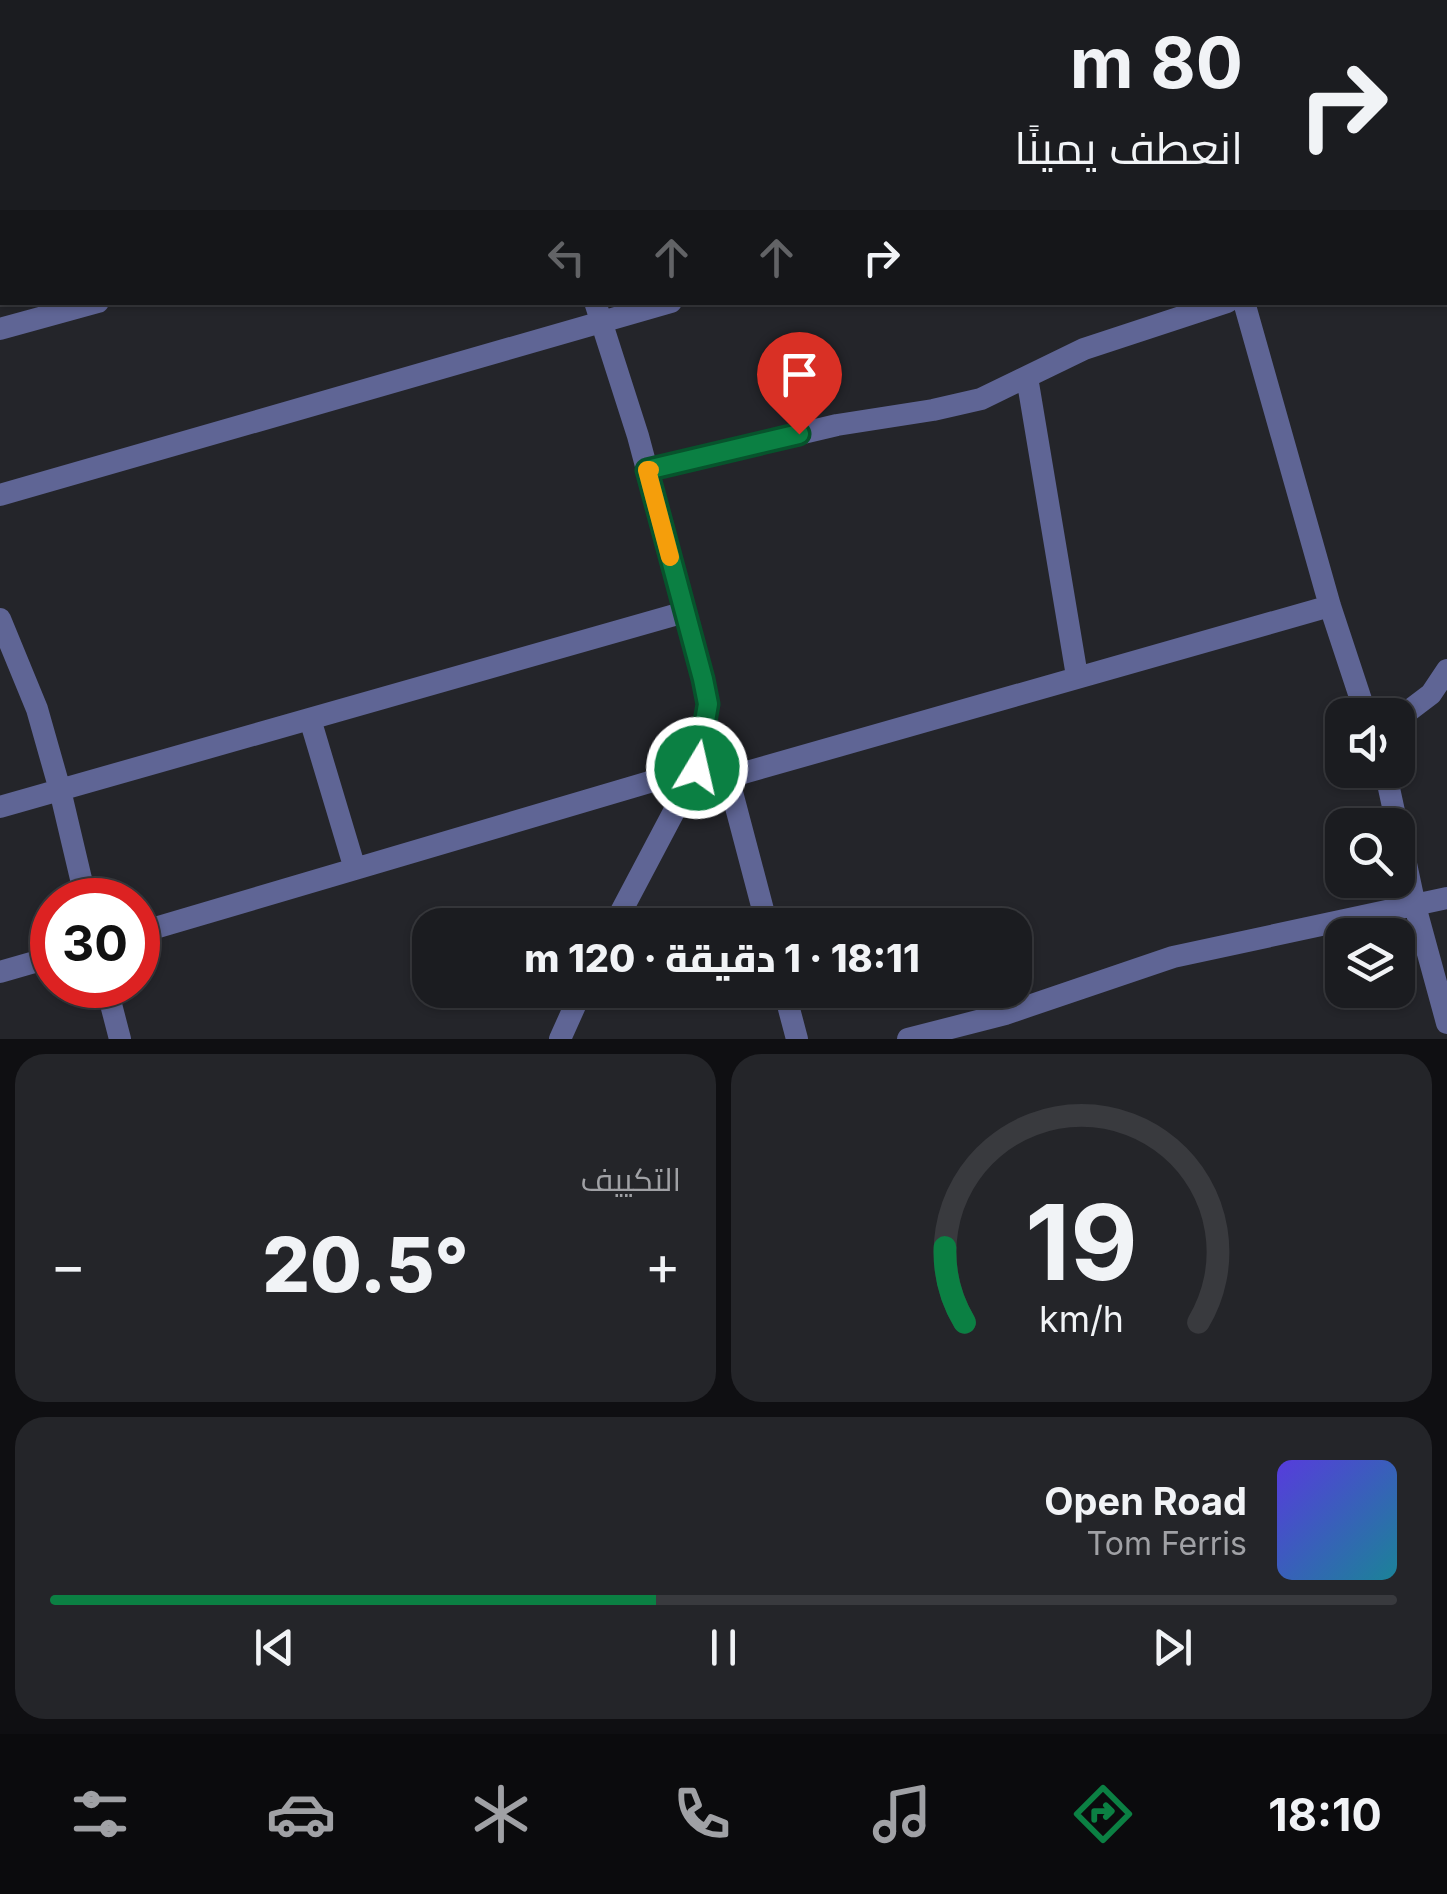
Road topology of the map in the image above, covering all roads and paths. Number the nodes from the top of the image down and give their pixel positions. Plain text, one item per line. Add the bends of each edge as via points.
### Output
1 (87, 305) edge
2 (649, 305) edge
3 (1218, 305) edge
4 (1245, 305) edge
5 (598, 312) edge
6 (0, 329) edge
7 (1027, 376) junction
8 (647, 470) junction
9 (0, 495) edge
10 (1330, 606) junction
11 (685, 612) junction
12 (0, 619) edge
13 (1447, 670) edge
14 (1077, 676) junction
15 (1360, 698) edge
16 (1415, 706) edge
17 (310, 719) junction
18 (728, 777) junction
19 (692, 779) junction
20 (60, 790) junction
21 (0, 807) edge
22 (355, 869) junction
23 (81, 878) edge
24 (1413, 898) edge
25 (1447, 898) edge
26 (1415, 906) junction
27 (623, 908) edge
28 (763, 908) edge
29 (160, 927) edge
30 (30, 964) edge
31 (0, 972) edge
32 (112, 1008) edge
33 (574, 1008) edge
34 (789, 1008) edge
35 (1447, 1023) edge
36 (120, 1039) edge
37 (560, 1039) edge
38 (797, 1039) edge
39 (908, 1039) edge

1 - 6 street
2 - 5 street
3 - 7 street via 1084,349
4 - 10 street
5 - 8 street
5 - 9 street
7 - 8 street via 981,399
7 - 14 street
8 - 11 street
10 - 14 street
10 - 15 street
11 - 17 street
11 - 19 street via 708,704
12 - 20 street via 37,708
13 - 16 street
14 - 18 street
17 - 20 street
17 - 22 street
18 - 19 street
18 - 28 street
19 - 22 street
19 - 27 street
20 - 21 street
20 - 23 street
22 - 29 street
24 - 26 street
25 - 26 street
26 - 35 street
26 - 39 street via 1173,957
30 - 31 street
32 - 36 street
33 - 37 street
34 - 38 street

